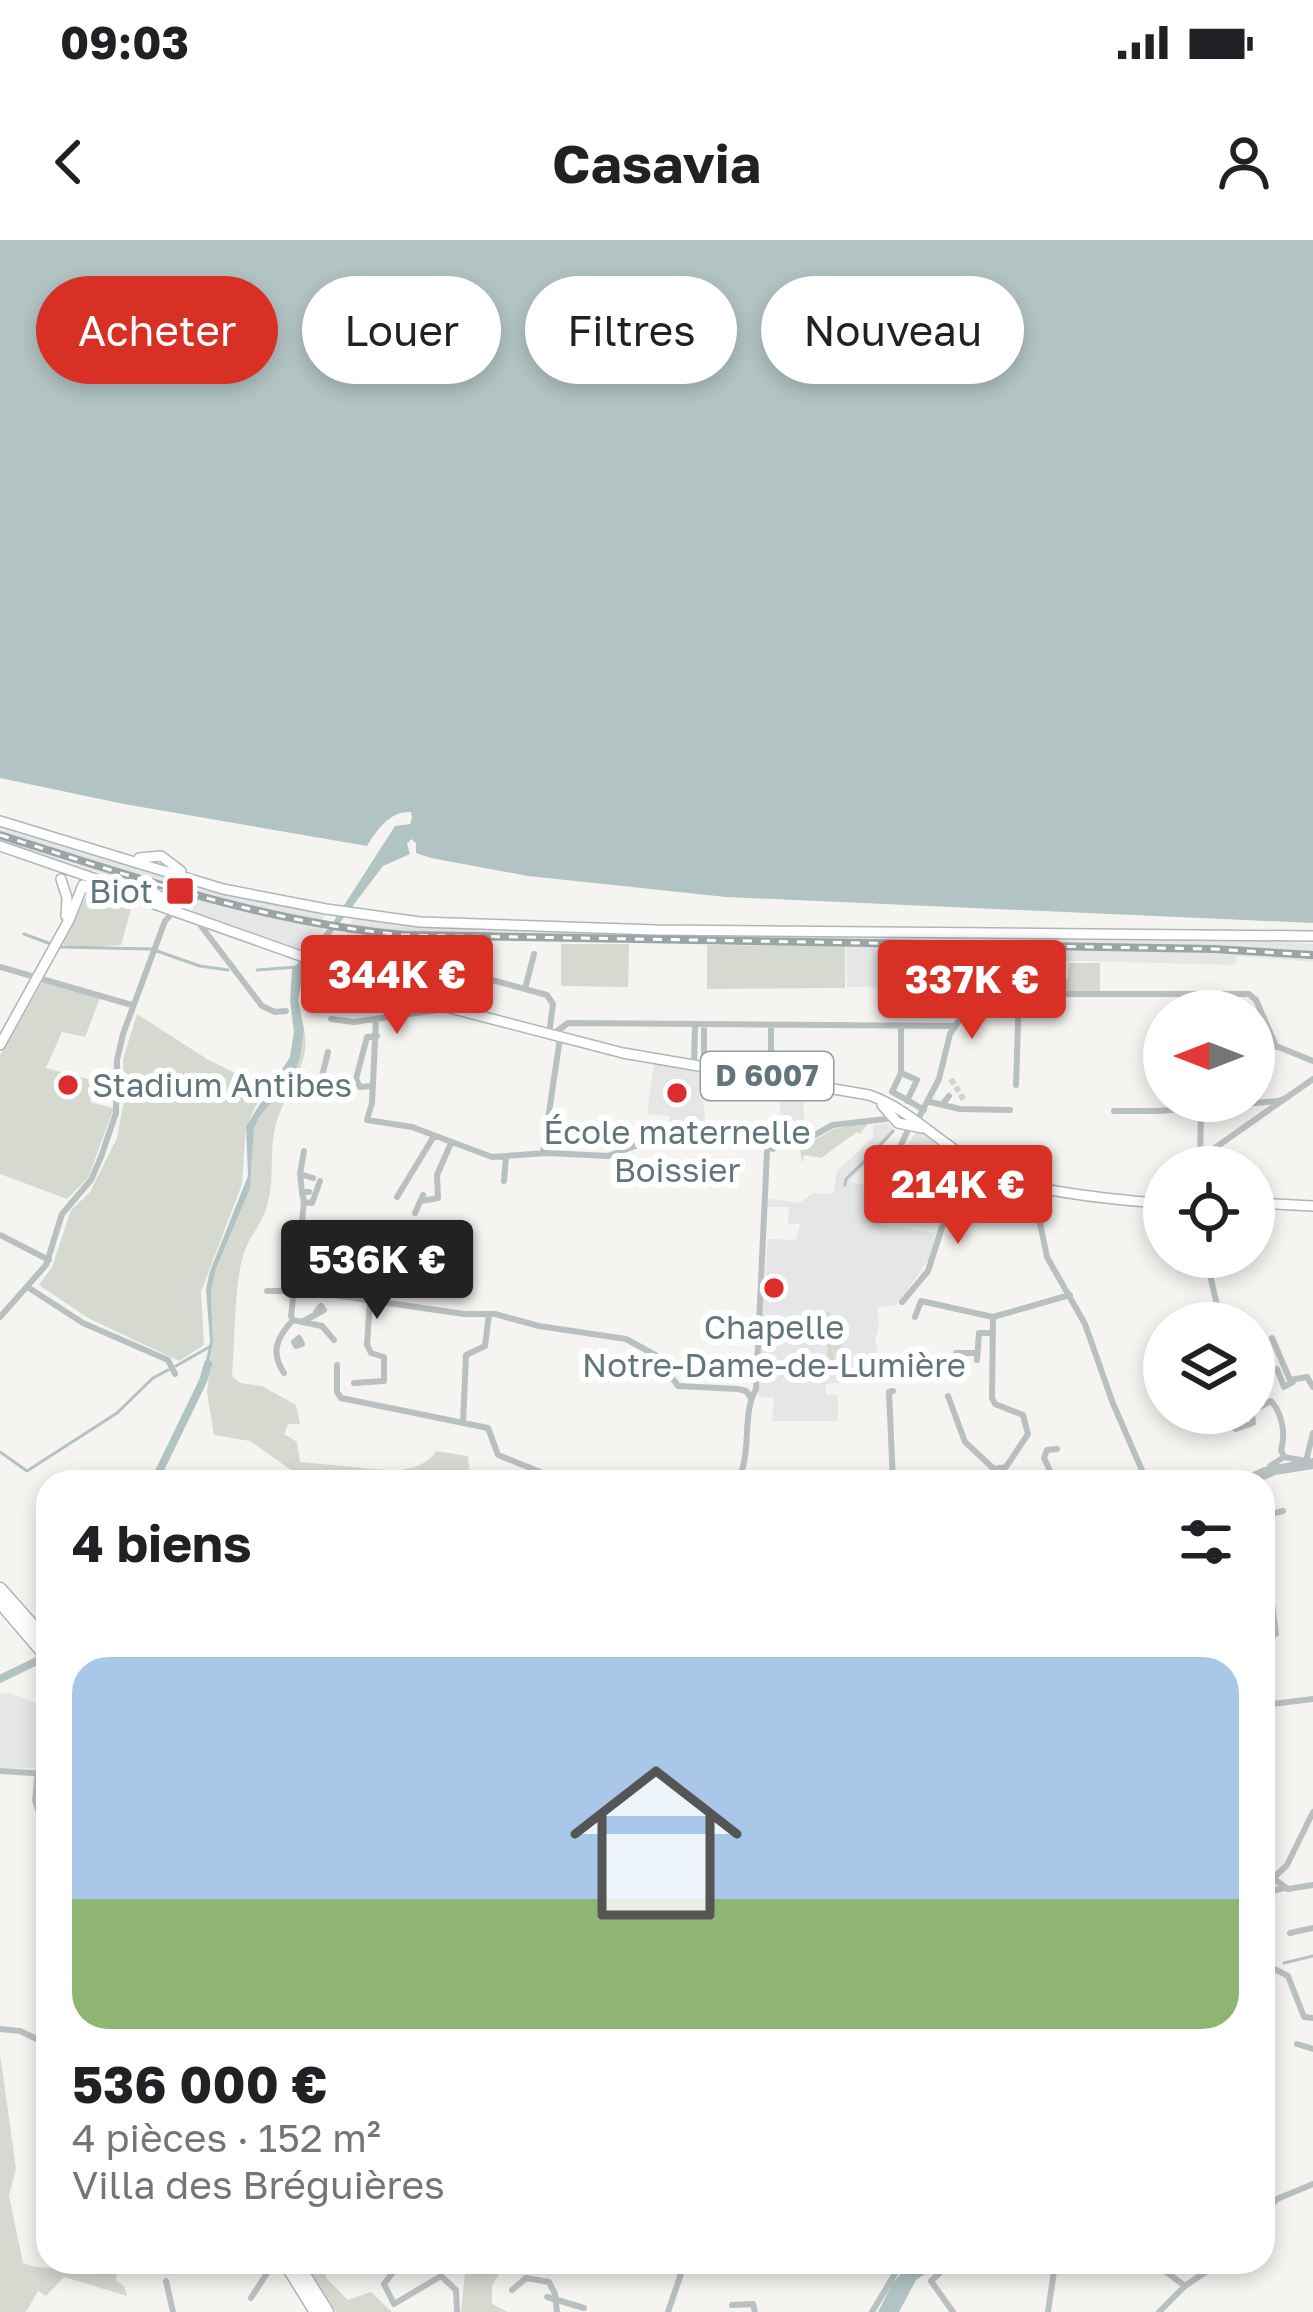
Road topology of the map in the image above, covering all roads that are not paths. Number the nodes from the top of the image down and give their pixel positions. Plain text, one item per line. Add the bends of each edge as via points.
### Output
1 (0, 821) edge
2 (0, 846) edge
3 (26, 856) junction
4 (76, 872) junction
5 (61, 879) junction
6 (81, 890) junction
7 (65, 891) junction
8 (147, 892) junction
9 (170, 911) junction
10 (195, 917) junction
11 (62, 933) junction
12 (1313, 936) edge
13 (369, 946) dead end
14 (962, 947) dead end
15 (533, 954) dead end
16 (419, 964) junction
17 (0, 967) edge
18 (37, 978) junction
19 (525, 988) junction
20 (410, 994) junction
21 (967, 994) junction
22 (1019, 994) junction
23 (132, 1005) junction
24 (439, 1005) junction
25 (286, 1011) dead end
26 (331, 1018) dead end
27 (376, 1019) junction
28 (771, 1024) junction
29 (700, 1026) junction
30 (901, 1026) junction
31 (952, 1028) junction
32 (554, 1035) junction
33 (377, 1036) junction
34 (0, 1045) edge
35 (1276, 1046) joint
36 (328, 1052) dead end
37 (1313, 1061) edge
38 (699, 1065) junction
39 (901, 1073) junction
40 (771, 1077) junction
41 (1313, 1079) edge
42 (1016, 1085) dead end
43 (371, 1086) junction
44 (317, 1096) dead end
45 (950, 1096) dead end
46 (1288, 1097) junction
47 (1275, 1101) edge
48 (930, 1102) junction
49 (942, 1105) junction
50 (924, 1110) junction
51 (1010, 1110) dead end
52 (1114, 1111) dead end
53 (1143, 1112) edge
54 (905, 1121) junction
55 (434, 1136) junction
56 (451, 1142) junction
57 (1218, 1146) edge
58 (771, 1147) junction
59 (899, 1149) dead end
60 (304, 1150) dead end
61 (542, 1153) junction
62 (506, 1156) junction
63 (975, 1163) junction
64 (300, 1174) junction
65 (504, 1181) dead end
66 (1042, 1188) junction
67 (397, 1197) dead end
68 (1143, 1201) edge
69 (304, 1203) junction
70 (1275, 1204) edge
71 (1313, 1206) edge
72 (415, 1214) dead end
73 (0, 1235) edge
74 (304, 1241) junction
75 (313, 1251) junction
76 (292, 1253) dead end
77 (303, 1255) junction
78 (49, 1260) junction
79 (291, 1286) junction
80 (29, 1288) junction
81 (267, 1291) dead end
82 (305, 1291) junction
83 (1070, 1295) junction
84 (370, 1299) junction
85 (902, 1302) dead end
86 (316, 1312) dead end
87 (489, 1314) junction
88 (993, 1316) junction
89 (0, 1317) edge
90 (915, 1318) dead end
91 (298, 1321) junction
92 (285, 1328) junction
93 (967, 1329) dead end
94 (987, 1333) junction
95 (294, 1340) dead end
96 (334, 1340) dead end
97 (1275, 1342) edge
98 (956, 1353) dead end
99 (337, 1365) dead end
100 (1277, 1369) dead end
101 (284, 1373) dead end
102 (175, 1374) dead end
103 (1293, 1382) junction
104 (354, 1383) dead end
105 (1313, 1387) edge
106 (749, 1388) junction
107 (893, 1391) dead end
108 (948, 1396) dead end
109 (1275, 1407) edge
110 (464, 1424) junction
111 (1313, 1433) edge
112 (1057, 1449) dead end
113 (1284, 1456) junction
114 (1311, 1463) edge
115 (534, 1470) edge
116 (742, 1470) edge
117 (892, 1470) edge
118 (1050, 1470) edge
119 (1142, 1470) edge
120 (1265, 1470) joint
121 (1275, 1472) edge
122 (1283, 1511) dead end
123 (1275, 1514) edge
124 (0, 1589) edge
125 (0, 1602) edge
126 (31, 1629) junction
127 (36, 1633) edge
128 (36, 1638) edge
129 (1313, 1699) edge
130 (1275, 1704) edge
131 (0, 1771) edge
132 (36, 1771) edge
133 (1313, 1812) edge
134 (1275, 1879) edge
135 (1275, 1881) edge
136 (1313, 1885) edge
137 (1284, 1888) junction
138 (1275, 1889) edge
139 (1313, 1928) edge
140 (1290, 1933) dead end
141 (1275, 1969) edge
142 (1313, 2018) edge
143 (0, 2029) edge
144 (36, 2039) edge
145 (1297, 2044) dead end
146 (1313, 2049) edge
147 (1313, 2184) edge
148 (1275, 2201) edge
149 (266, 2274) edge
150 (292, 2274) edge
151 (303, 2274) edge
152 (392, 2274) edge
153 (682, 2274) edge
154 (893, 2274) edge
155 (939, 2274) edge
156 (1054, 2274) edge
157 (1169, 2274) edge
158 (1202, 2274) edge
159 (166, 2281) dead end
160 (1185, 2286) junction
161 (512, 2290) dead end
162 (547, 2296) dead end
163 (251, 2298) dead end
164 (556, 2300) junction
165 (732, 2305) dead end
166 (584, 2308) dead end
167 (173, 2312) edge
168 (316, 2312) edge
169 (327, 2312) edge
170 (457, 2312) edge
171 (557, 2312) edge
172 (668, 2312) edge
173 (755, 2312) edge
174 (872, 2312) edge
175 (953, 2312) edge
176 (1048, 2312) edge
177 (1159, 2312) edge

1 - 12 main road via 239,892 456,925
2 - 3 main road
3 - 4 main road
3 - 5 main road
4 - 5 main road
4 - 6 main road
4 - 8 main road
5 - 7 main road
6 - 7 main road
6 - 8 main road
6 - 11 main road
7 - 11 main road
8 - 9 main road
9 - 10 main road, D 6007
9 - 23 street
10 - 20 main road, D 6007
10 - 25 street via 262,1006
11 - 18 main road
13 - 16 street via 352,950
14 - 21 street
15 - 19 street
16 - 19 street
16 - 20 street
17 - 18 street
18 - 23 street
18 - 34 main road
19 - 32 street via 550,998
20 - 24 main road, D 6007
21 - 22 street
21 - 31 street
22 - 35 street via 1249,994
22 - 42 street
23 - 78 street via 117,1060 113,1127 91,1180 62,1214
24 - 27 street
24 - 32 main road, D 6007
26 - 27 street
27 - 33 street
28 - 29 street
28 - 30 street
28 - 40 street
29 - 32 street via 568,1023
29 - 38 street
30 - 31 street
30 - 39 street
31 - 48 street
32 - 38 main road, D 6007
32 - 61 street
33 - 43 street
33 - 43 street via 367,1037 356,1079 359,1088
35 - 37 street
36 - 44 street
38 - 40 main road, D 6007
39 - 54 street via 892,1092
39 - 54 street via 917,1080
40 - 54 main road, D 6007 via 862,1094
41 - 46 street
43 - 55 street via 367,1120
45 - 49 street
46 - 47 street
46 - 57 street
48 - 49 street
48 - 50 street
49 - 51 street
50 - 54 street
50 - 54 street
52 - 53 street
54 - 58 street via 833,1125 798,1145
54 - 59 street
54 - 63 main road, D 6007
55 - 56 street
55 - 67 street
56 - 62 street
56 - 72 street via 437,1175 438,1198 422,1198
58 - 61 street via 712,1130 678,1146 635,1146 608,1156
58 - 106 street
60 - 64 street
61 - 62 street
62 - 65 street
63 - 66 main road, D 6007
63 - 85 street via 928,1271
64 - 69 street
64 - 69 street via 317,1179 312,1203
66 - 68 main road, D 6007
66 - 83 street via 1047,1257
69 - 74 street
70 - 71 main road
73 - 78 street
74 - 75 street
74 - 77 street
75 - 77 street
75 - 82 street
76 - 79 street
77 - 82 street
78 - 80 street
79 - 81 street
79 - 82 street
79 - 91 street
80 - 89 street
80 - 102 street via 83,1323 171,1362
82 - 84 street
83 - 88 street
83 - 119 street
84 - 87 street
84 - 104 street via 367,1345 384,1357 384,1381
86 - 91 street
87 - 106 street via 626,1339 656,1356 678,1386
87 - 110 street via 485,1346 466,1355
88 - 90 street via 921,1301
88 - 94 street
91 - 92 street
91 - 96 street via 322,1326
92 - 95 street
92 - 101 street via 275,1360
93 - 94 street
94 - 98 street via 977,1357
94 - 108 street via 992,1398 1023,1414 1028,1435 1006,1467 994,1469 965,1442
97 - 103 street
99 - 110 street via 341,1398
100 - 103 street via 1284,1387
103 - 105 street via 1306,1377
106 - 116 street
107 - 117 street
109 - 113 street
110 - 115 street via 489,1430 498,1456
111 - 114 street
112 - 118 street via 1044,1458
113 - 114 street
113 - 120 street
114 - 120 street
114 - 121 street
122 - 123 street
124 - 126 highway
125 - 126 highway
126 - 127 highway
126 - 128 highway
129 - 130 street
131 - 132 street
133 - 134 street
135 - 137 street
136 - 137 street
137 - 138 street
139 - 140 street
141 - 142 street via 1288,1976 1300,2012
143 - 144 street
145 - 146 street
147 - 148 street
149 - 163 street
150 - 168 highway
151 - 169 highway
152 - 170 street via 384,2284 394,2304 442,2276 456,2290
153 - 172 street
154 - 174 street
155 - 175 street via 931,2282
156 - 176 street
157 - 160 street
158 - 160 street
159 - 167 street
160 - 177 street
161 - 164 street via 526,2278 542,2279
162 - 164 street
164 - 166 street
164 - 171 street
165 - 173 street via 752,2304

